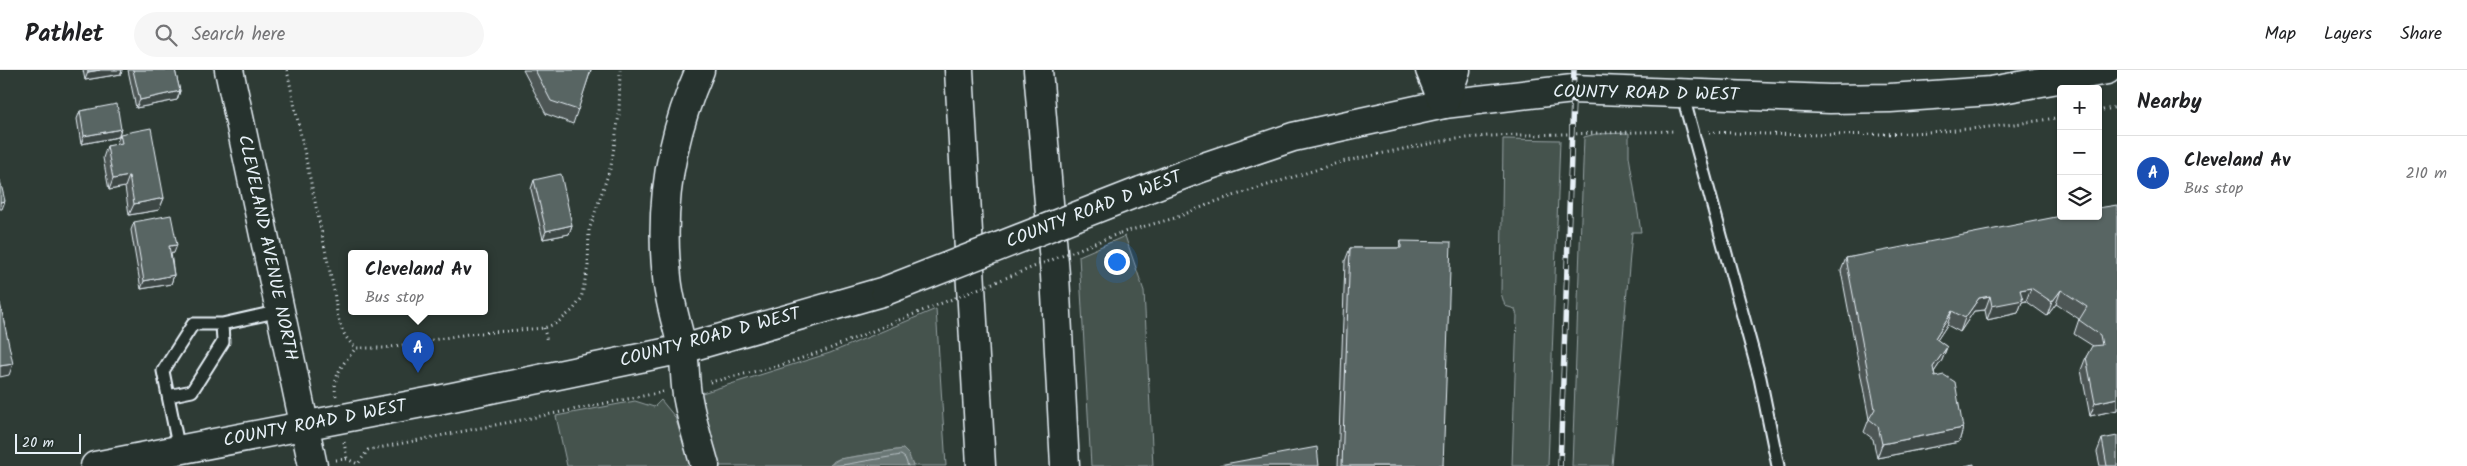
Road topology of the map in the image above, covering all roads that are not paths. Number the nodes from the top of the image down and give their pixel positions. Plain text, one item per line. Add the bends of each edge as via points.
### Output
1 (229, 70) edge
2 (700, 70) edge
3 (959, 70) edge
4 (1038, 70) edge
5 (1430, 70) edge
6 (1456, 70) edge
7 (2107, 70) edge
8 (1681, 92) junction
9 (1444, 104) junction
10 (280, 311) junction
11 (222, 324) junction
12 (683, 348) junction
13 (168, 396) junction
14 (305, 426) junction
15 (179, 450) junction
16 (96, 466) edge
17 (313, 466) edge
18 (705, 466) edge
19 (981, 466) edge
20 (1065, 466) edge
21 (1778, 466) edge

1 - 10 main road, CLEVELAND AVENUE NORTH
2 - 12 main road via 675,138 666,186 664,234 667,278
3 - 19 main road
4 - 20 main road via 1055,276
5 - 9 main road
6 - 9 main road
7 - 8 main road, COUNTY ROAD D WEST via 1991,91 1890,98
8 - 9 main road, COUNTY ROAD D WEST via 1573,89
8 - 21 lane via 1760,378
9 - 12 main road, COUNTY ROAD D WEST, bridge via 1293,137 1201,168 885,291
10 - 11 lane
10 - 14 main road, CLEVELAND AVENUE NORTH
11 - 13 lane via 223,342 192,391
11 - 13 lane via 193,324 163,371
12 - 14 main road, COUNTY ROAD D WEST
12 - 18 main road via 686,387
13 - 15 lane
14 - 15 main road, COUNTY ROAD D WEST
14 - 17 main road, CLEVELAND AVENUE NORTH
15 - 16 main road, COUNTY ROAD D WEST

